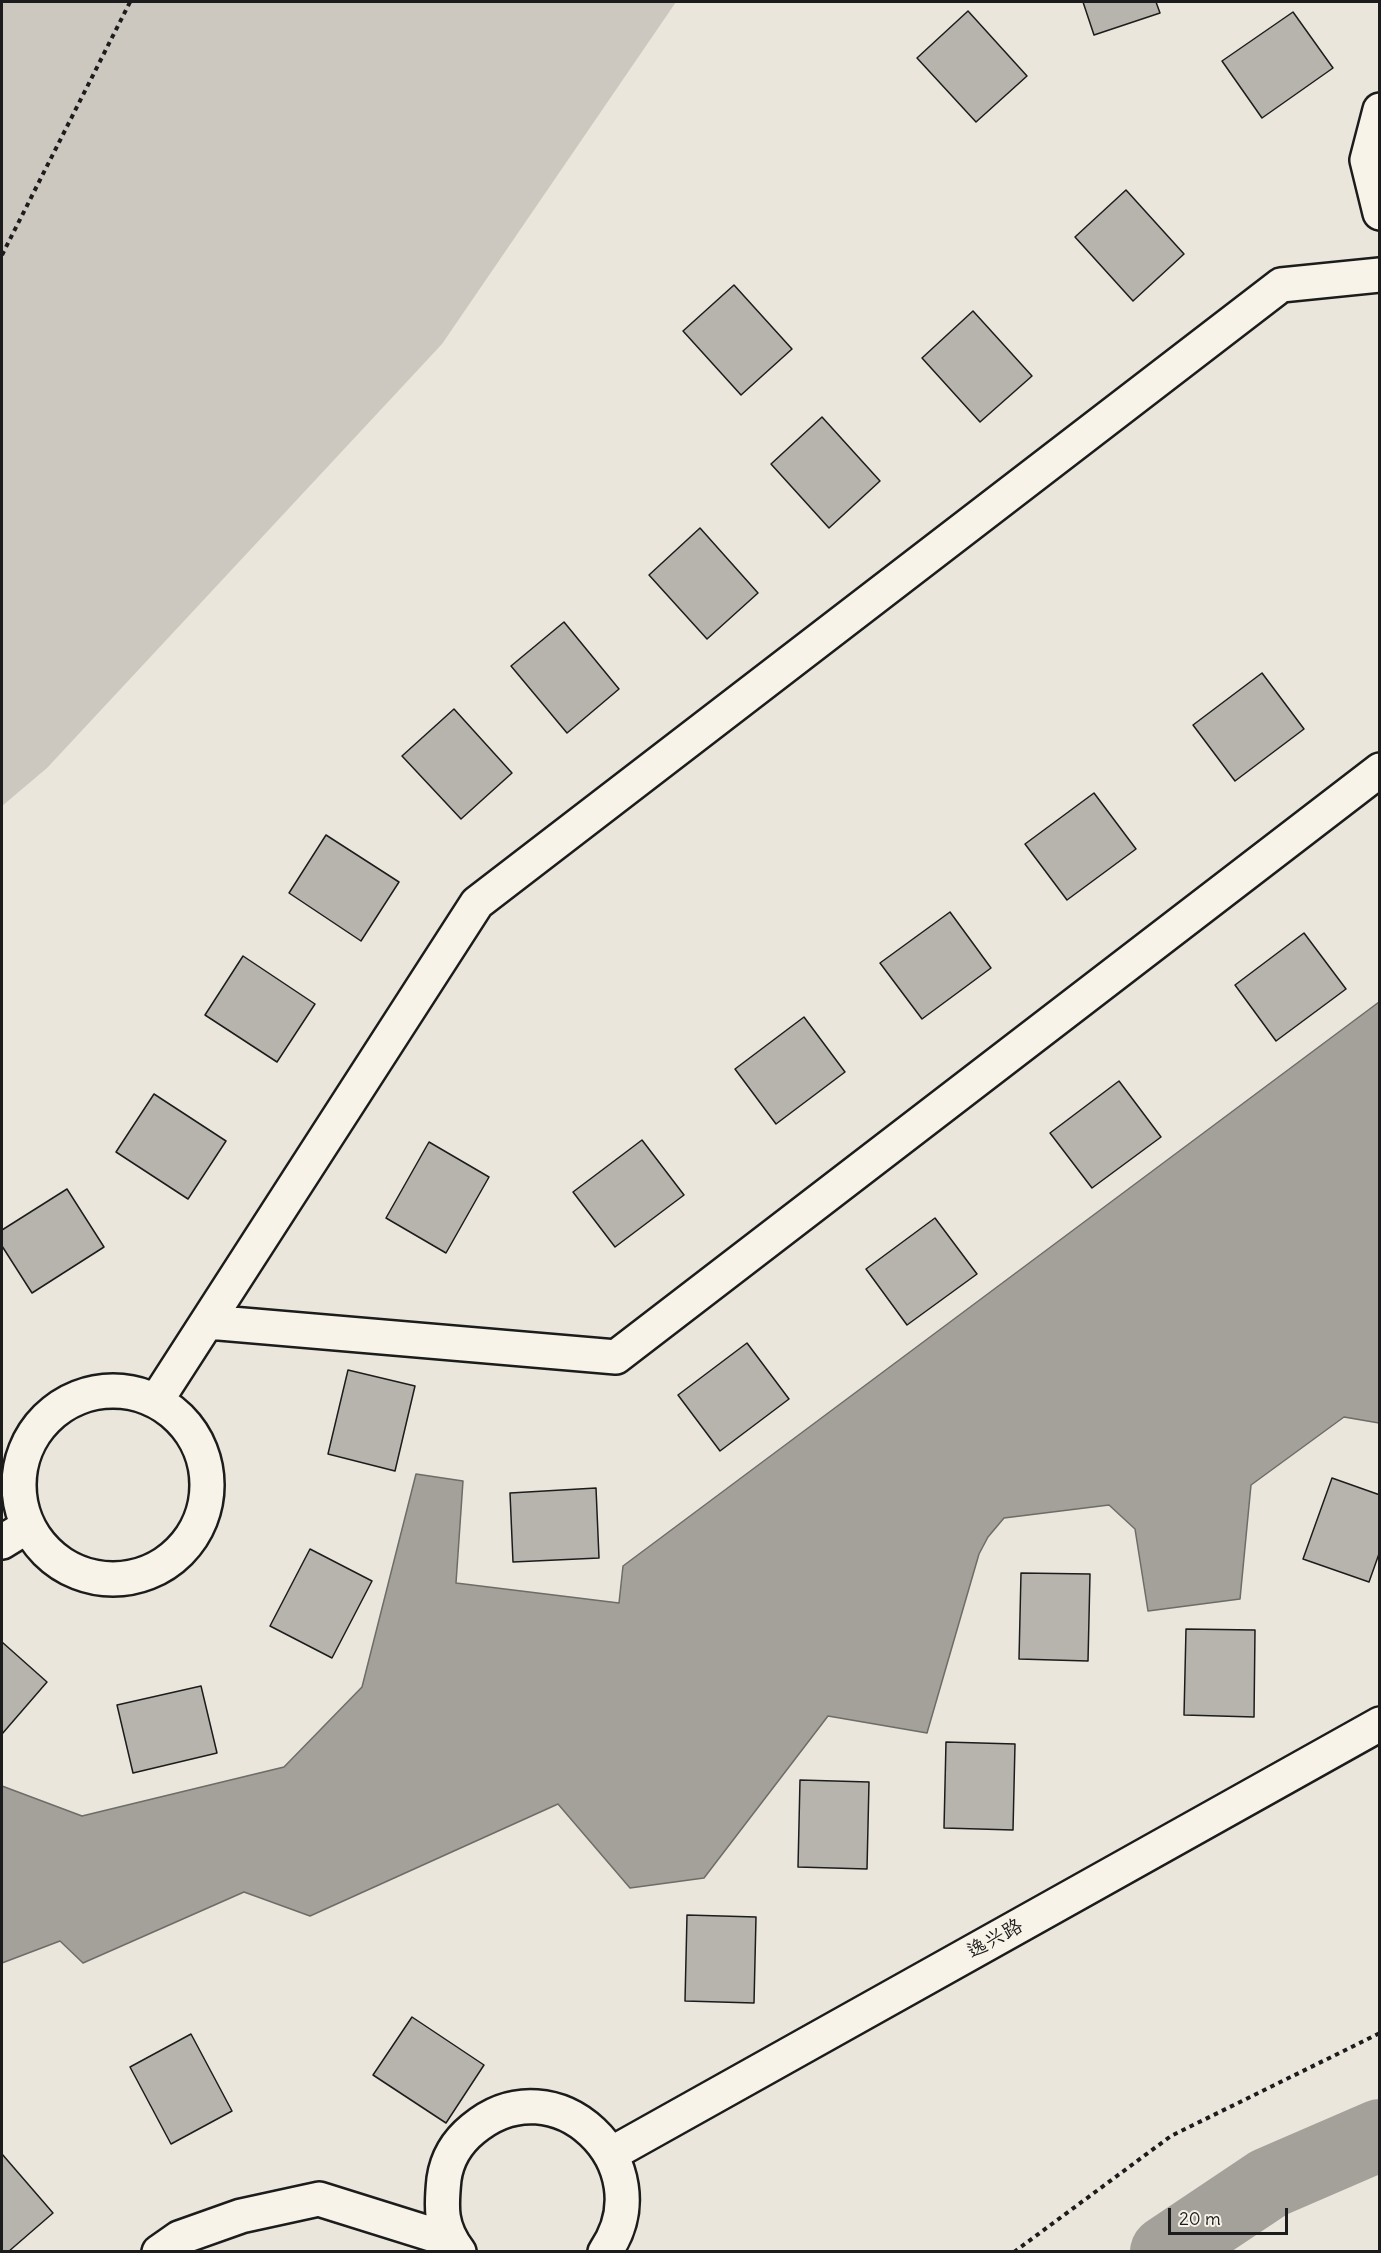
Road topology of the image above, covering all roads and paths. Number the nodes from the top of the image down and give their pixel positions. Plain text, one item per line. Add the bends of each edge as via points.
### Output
1 (130, 2) edge
2 (1380, 110) edge
3 (1380, 213) edge
4 (2, 255) edge
5 (1380, 275) edge
6 (1380, 770) edge
7 (207, 1322) junction
8 (156, 1401) junction
9 (15, 1534) edge
10 (1380, 1724) edge
11 (1380, 2033) edge
12 (611, 2154) junction
13 (455, 2246) edge
14 (159, 2252) edge
15 (605, 2252) edge
16 (1014, 2252) edge

1 - 4 path
2 - 3 street via 1367,160
5 - 7 street via 1281,285 477,903
6 - 7 street via 616,1357
7 - 8 street
8 - 9 street via 125,1392 92,1393 72,1400 46,1419 27,1446 21,1467
8 - 9 street via 186,1425 202,1453 208,1485 200,1522 183,1549 170,1561 140,1576 107,1580 75,1572
10 - 12 street, 逸兴路
11 - 16 path via 1171,2136
12 - 13 street via 591,2129 564,2112 515,2107 486,2118 462,2138 446,2164 441,2210
12 - 15 street via 621,2181 621,2212
13 - 14 street via 319,2199 242,2216 179,2238

